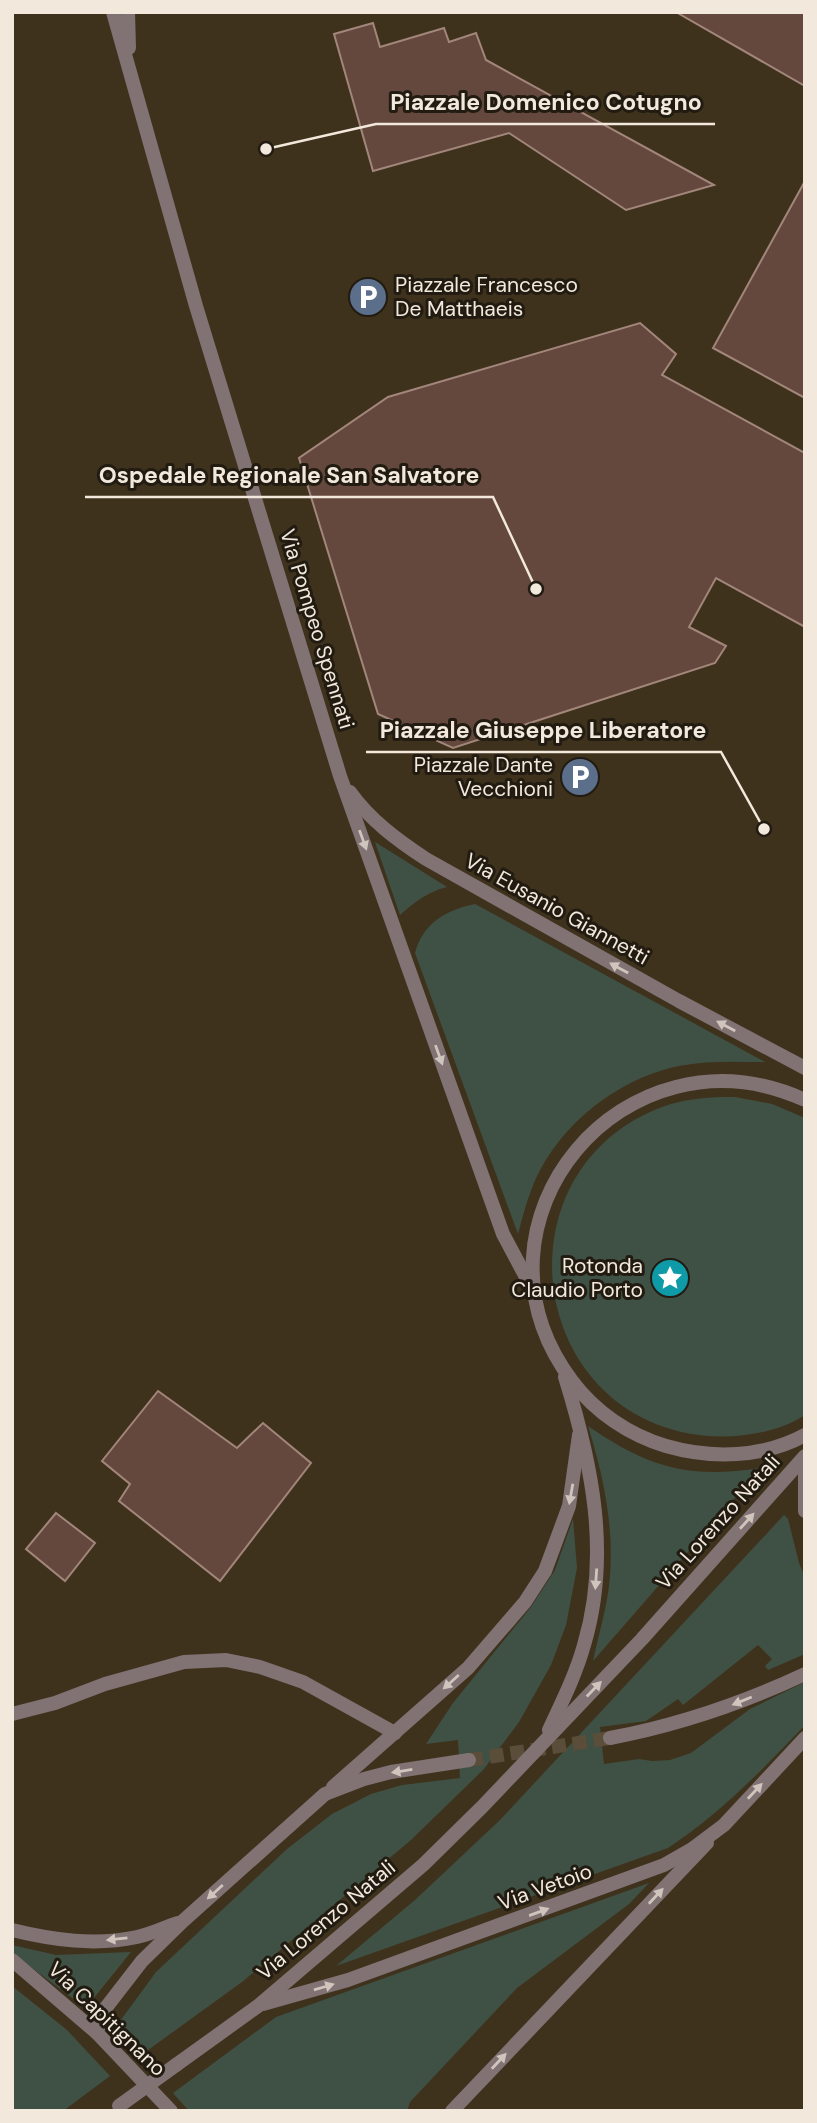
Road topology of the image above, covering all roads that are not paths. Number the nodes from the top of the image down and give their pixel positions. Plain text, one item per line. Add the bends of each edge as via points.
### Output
1 (113, 12) edge
2 (128, 12) edge
3 (133, 84) junction
4 (340, 776) junction
5 (775, 1052) junction
6 (805, 1068) edge
7 (805, 1078) edge
8 (789, 1092) junction
9 (805, 1093) edge
10 (805, 1100) edge
11 (536, 1294) junction
12 (562, 1368) junction
13 (580, 1427) junction
14 (805, 1435) edge
15 (805, 1457) edge
16 (805, 1466) edge
17 (805, 1511) edge
18 (805, 1674) edge
19 (12, 1714) edge
20 (395, 1733) junction
21 (546, 1737) junction
22 (610, 1738) tunnel mouth
23 (805, 1738) edge
24 (469, 1760) tunnel mouth
25 (325, 1794) junction
26 (724, 1825) junction
27 (183, 1921) junction
28 (12, 1930) edge
29 (12, 1960) edge
30 (258, 2006) junction
31 (97, 2033) junction
32 (116, 2108) edge
33 (170, 2111) edge
34 (452, 2111) edge

1 - 3 street, Via Pompeo Spennati
2 - 3 street, Via Pompeo Spennati
3 - 4 street, Via Pompeo Spennati
5 -> 4 street, Via Eusanio Giannetti via 426,859 376,822
4 -> 11 street, Via Pompeo Spennati via 503,1234
5 - 6 street, Via Eusanio Giannetti
5 - 7 street, Via Eusanio Giannetti
8 - 9 street
8 - 10 street
8 - 11 street via 725,1080 693,1082 661,1090 605,1121 561,1169 547,1198 534,1261
11 - 12 street via 541,1320
12 - 13 street, Via Lorenzo Natali
12 - 14 street via 580,1391 626,1430 682,1451 742,1454
13 -> 20 street via 569,1506 545,1571 525,1602 468,1668
13 -> 21 street, Via Lorenzo Natali via 597,1514 596,1584 584,1646
21 -> 15 street, Via Lorenzo Natali via 642,1639
16 - 17 street
18 -> 22 street via 701,1717
19 - 20 street via 184,1662 226,1660 303,1682
20 - 25 street
21 - 30 street, Via Lorenzo Natali via 423,1865
26 -> 23 street, Via Vetoio
24 -> 25 street via 391,1772
25 -> 27 street
30 -> 26 street, Via Vetoio via 348,1980 664,1866
34 -> 26 street
27 -> 28 street via 137,1937 91,1942
27 - 31 street via 142,1961 101,2014
29 - 31 street, Via Capitignano
30 - 32 street, Via Lorenzo Natali, bridge
31 - 33 street, Via Capitignano

